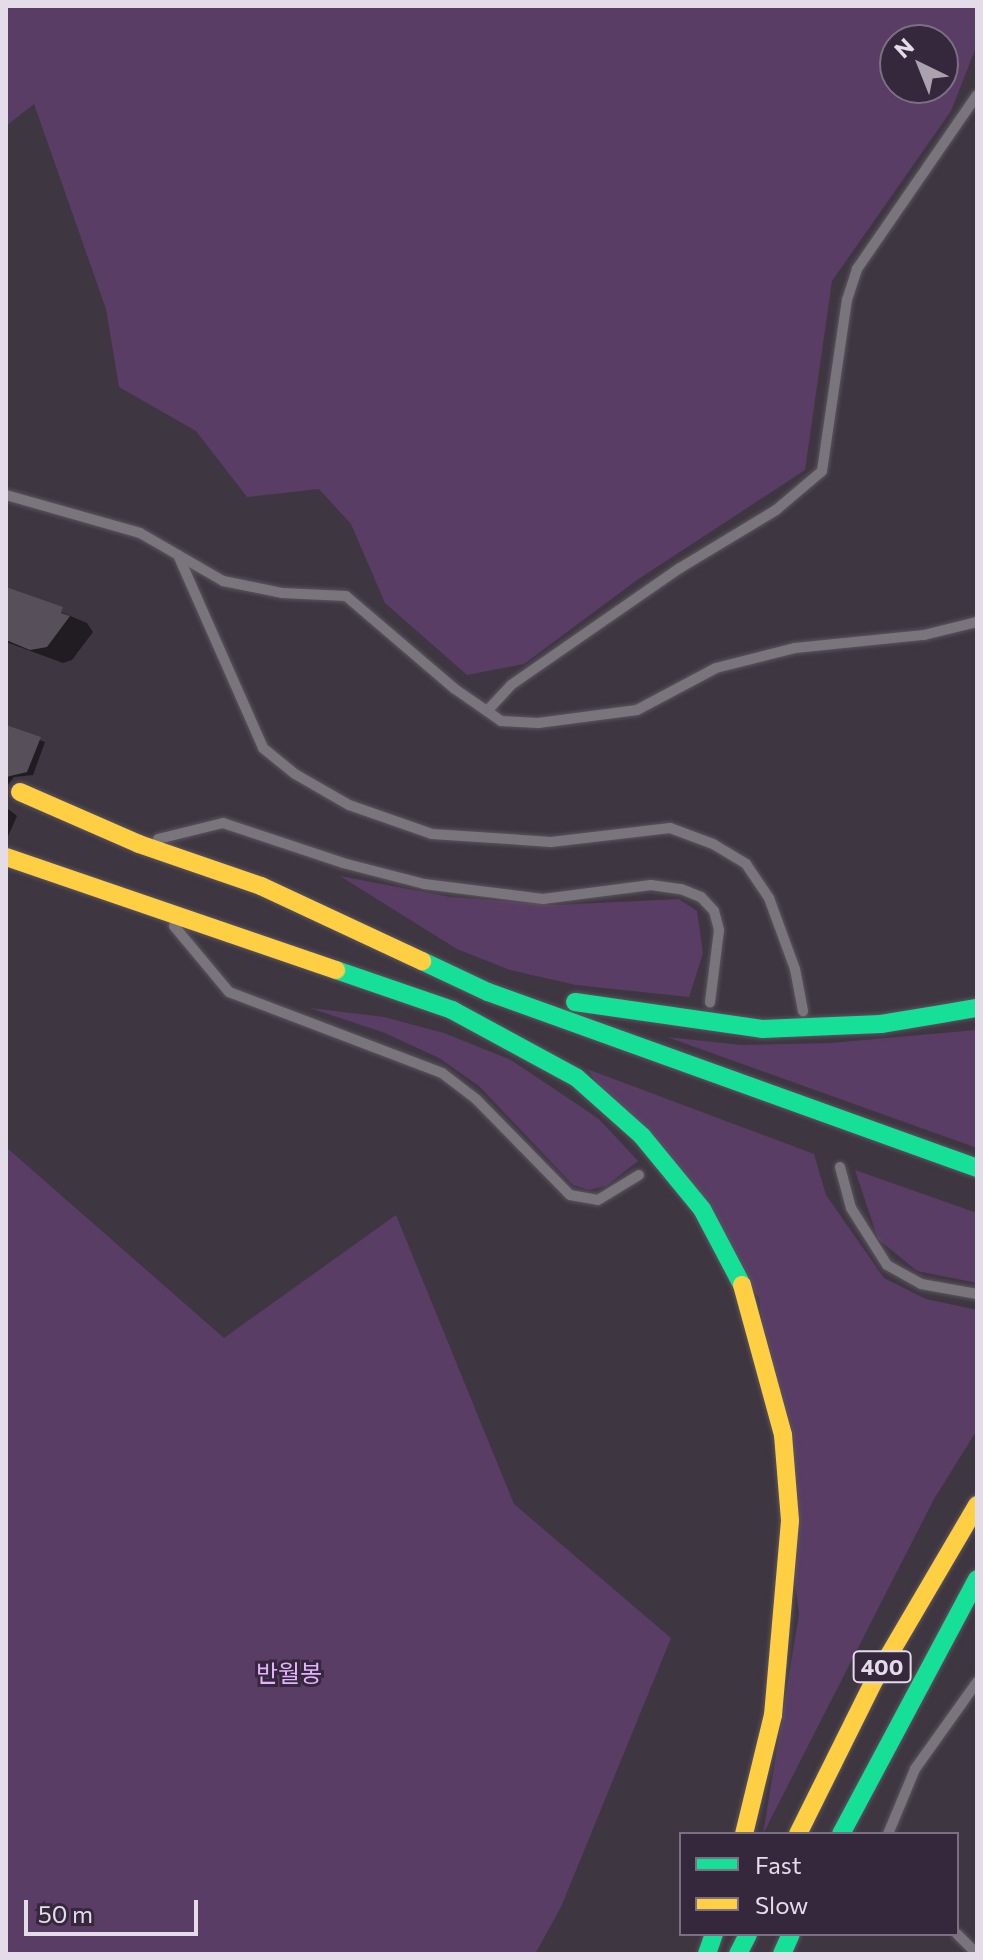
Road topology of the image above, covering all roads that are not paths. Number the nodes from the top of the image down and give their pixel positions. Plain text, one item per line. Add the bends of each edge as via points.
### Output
1 (977, 95) edge
2 (6, 495) edge
3 (178, 554) junction
4 (977, 622) edge
5 (487, 711) junction
6 (20, 792) dead end
7 (139, 844) junction
8 (6, 857) edge
9 (162, 908) junction
10 (465, 978) junction
11 (710, 1002) dead end
12 (977, 1008) edge
13 (452, 1010) junction
14 (803, 1011) dead end
15 (531, 1030) dead end
16 (840, 1167) dead end
17 (977, 1168) edge
18 (639, 1175) dead end
19 (977, 1294) edge
20 (977, 1505) edge
21 (977, 1579) edge
22 (977, 1682) edge
23 (744, 1832) edge
24 (799, 1832) edge
25 (842, 1832) edge
26 (889, 1832) edge
27 (747, 1936) edge
28 (959, 1936) edge
29 (738, 1954) edge
30 (977, 1954) edge

1 - 5 lane via 857,269 847,300 822,471 776,510 680,568 511,685
2 - 3 lane via 140,533
3 - 5 lane via 223,581 282,593 346,596
3 - 14 lane via 263,748 295,774 349,805 432,834 551,842 670,828 713,844 746,864 769,898 795,969
4 - 5 lane via 924,635 795,648 716,668 637,710 538,723 501,721
6 - 7 highway
7 - 10 highway via 261,886
7 - 11 lane via 223,823 424,884 543,899 651,885 681,889 701,897 714,911 718,961
8 - 9 highway
9 - 13 highway
9 - 18 lane via 229,992 442,1073 476,1099 570,1195 598,1200
10 - 12 highway via 617,1012 762,1029 881,1024
10 - 17 highway via 488,992
13 - 15 highway via 473,1009
13 - 23 highway via 577,1078 642,1136 702,1209 740,1279 783,1435 790,1521 773,1715
16 - 19 lane via 851,1208 887,1265 921,1284
20 - 24 highway, 400 via 875,1679
21 - 25 highway, 400
22 - 26 lane via 915,1769
27 - 29 highway
28 - 30 lane

